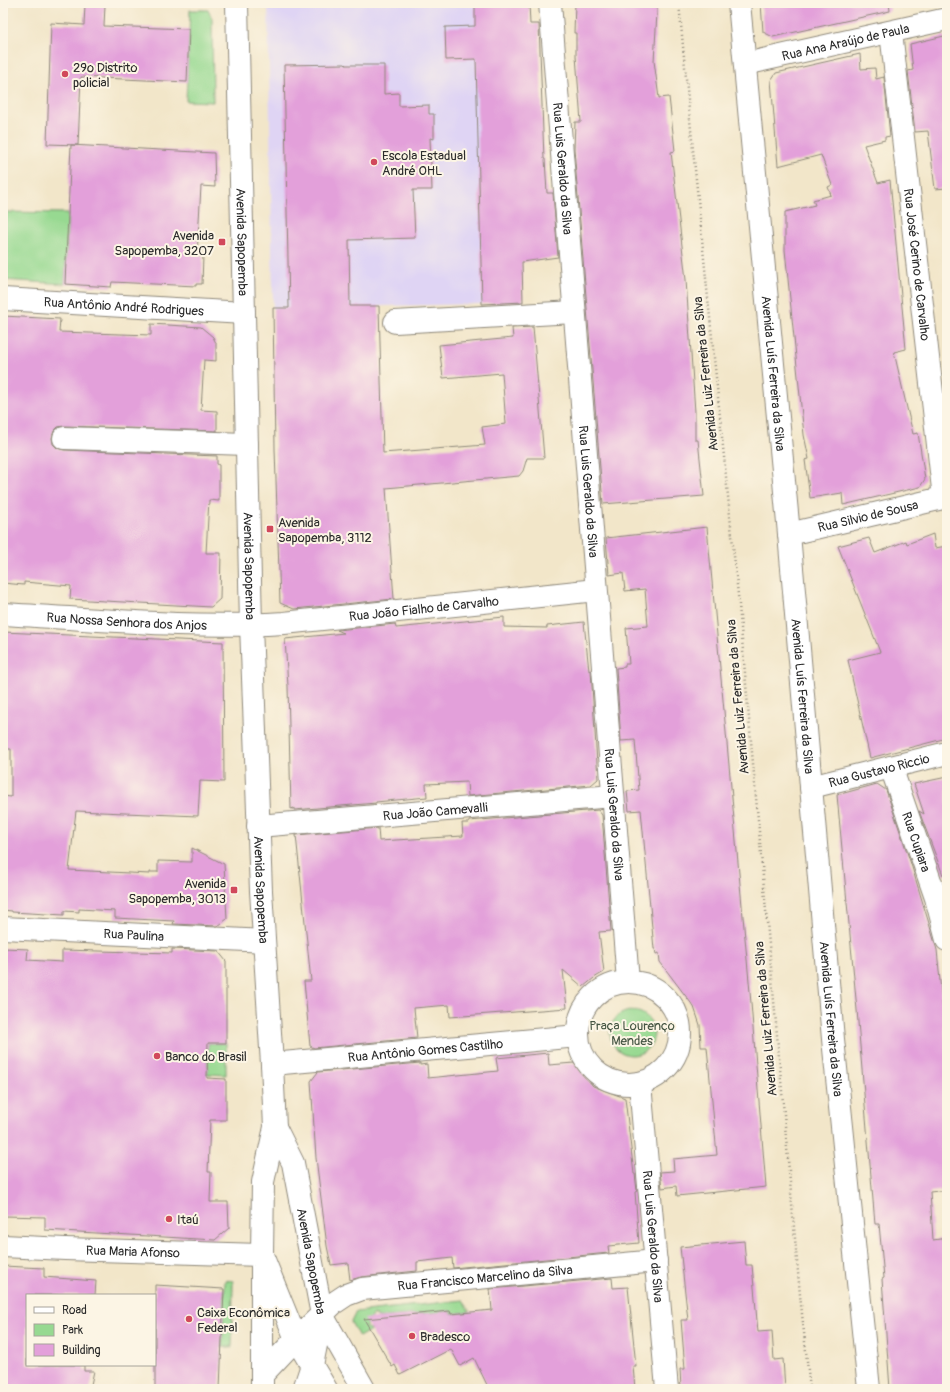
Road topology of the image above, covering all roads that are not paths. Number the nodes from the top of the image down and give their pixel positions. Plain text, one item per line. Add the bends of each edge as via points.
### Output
1 (237, 3) edge
2 (550, 3) edge
3 (739, 3) edge
4 (947, 19) edge
5 (891, 32) junction
6 (744, 64) junction
7 (3, 299) edge
8 (574, 312) junction
9 (244, 313) junction
10 (395, 322) dead end
11 (64, 438) dead end
12 (247, 444) junction
13 (946, 498) edge
14 (789, 534) junction
15 (596, 590) junction
16 (3, 614) edge
17 (251, 625) junction
18 (947, 753) edge
19 (890, 767) junction
20 (811, 787) junction
21 (613, 796) junction
22 (258, 826) junction
23 (3, 928) edge
24 (264, 940) junction
25 (947, 940) edge
26 (628, 981) junction
27 (578, 1036) junction
28 (272, 1064) junction
29 (640, 1084) junction
30 (275, 1127) junction
31 (3, 1246) edge
32 (262, 1255) junction
33 (656, 1261) junction
34 (322, 1315) junction
35 (296, 1339) junction
36 (312, 1365) junction
37 (262, 1382) edge
38 (304, 1389) edge
39 (326, 1389) edge
40 (364, 1389) edge
41 (667, 1389) edge
42 (869, 1389) edge

1 - 9 street, Avenida Sapopemba
2 - 8 street, Rua Luis Geraldo da Silva
3 - 6 street, Avenida Luís Ferreira da Silva
4 - 5 street, Rua Ana Araújo de Paula
5 - 6 street, Rua Ana Araújo de Paula
5 - 13 street, Rua José Cerino de Carvalho
6 - 14 street, Avenida Luís Ferreira da Silva
7 - 9 street, Rua Antônio André Rodrigues
8 - 10 street
8 - 15 street, Rua Luis Geraldo da Silva
9 - 12 street, Avenida Sapopemba
11 - 12 street
12 - 17 street, Avenida Sapopemba
13 - 14 street, Rua Silvio de Sousa
14 - 20 street, Avenida Luís Ferreira da Silva
15 - 17 street, Rua João Fialho de Carvalho
15 - 21 street, Rua Luis Geraldo da Silva
16 - 17 street, Rua Nossa Senhora dos Anjos
17 - 22 street, Avenida Sapopemba
18 - 19 street, Rua Gustavo Riccio
19 - 20 street, Rua Gustavo Riccio
19 - 25 street, Rua Cupiara via 936,898
20 - 42 street, Avenida Luís Ferreira da Silva via 833,1040
21 - 22 street, Rua João Camevalli
21 - 26 street, Rua Luis Geraldo da Silva
22 - 24 street, Avenida Sapopemba
23 - 24 street, Rua Paulina
24 - 28 street, Avenida Sapopemba
26 - 27 street via 612,984 597,992 586,1004 579,1019
26 - 29 street via 643,983 657,989 669,999 677,1012 681,1027 675,1057 666,1069
27 - 28 street, Rua Antônio Gomes Castilho
27 - 29 street via 582,1053 592,1068 606,1078 622,1084
28 - 30 street, Avenida Sapopemba
29 - 33 street, Rua Luis Geraldo da Silva
30 - 32 street, Avenida Sapopemba via 263,1182
30 - 34 street, Avenida Sapopemba via 293,1163
31 - 32 street, Rua Maria Afonso
32 - 35 street, Avenida Sapopemba
32 - 37 street
33 - 34 street, Rua Francisco Marcelino da Silva via 362,1289 346,1295
33 - 41 street, Rua Luis Geraldo da Silva
34 - 35 street, Rua Francisco Marcelino da Silva
34 - 36 street
34 - 40 street, Avenida Sapopemba
35 - 36 street, Avenida Sapopemba
35 - 37 street, Rua Francisco Marcelino da Silva
36 - 38 street
36 - 39 street, Avenida Sapopemba

